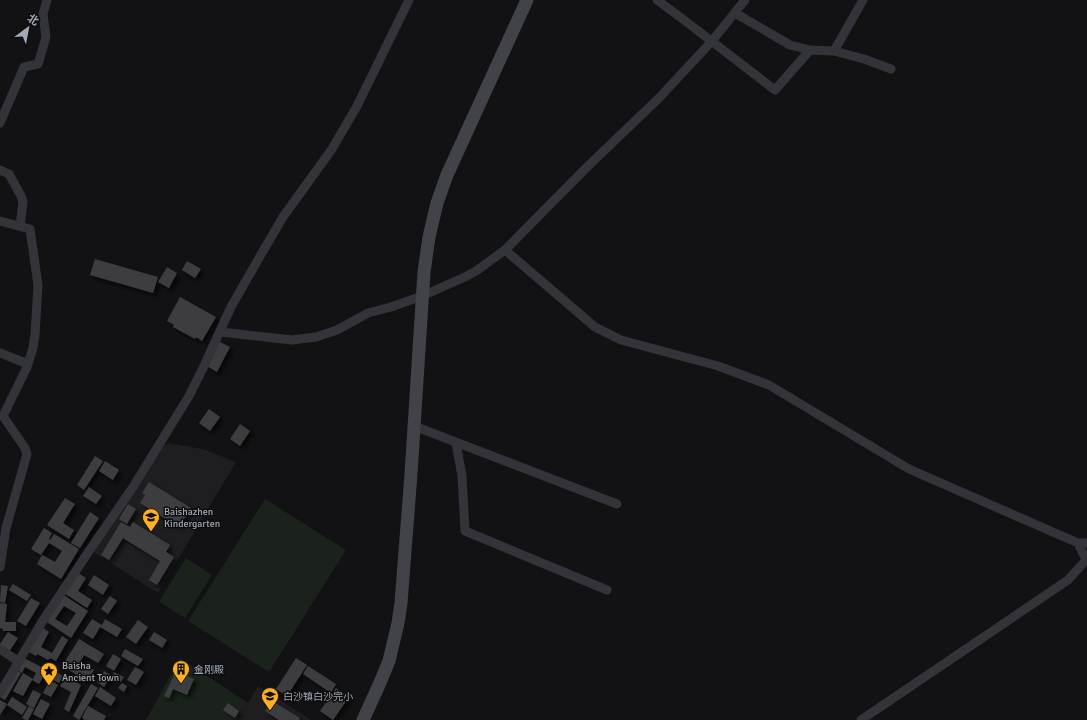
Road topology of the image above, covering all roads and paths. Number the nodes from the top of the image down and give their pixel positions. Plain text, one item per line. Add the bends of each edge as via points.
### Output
1 (47, 0) edge
2 (409, 0) edge
3 (528, 0) edge
4 (657, 0) edge
5 (745, 0) edge
6 (863, 0) edge
7 (735, 13) junction
8 (712, 41) junction
9 (810, 50) junction
10 (834, 51) junction
11 (891, 69) dead end
12 (0, 123) edge
13 (0, 170) edge
14 (0, 221) edge
15 (20, 226) junction
16 (505, 250) junction
17 (422, 296) junction
18 (221, 332) junction
19 (0, 353) edge
20 (28, 364) junction
21 (414, 426) junction
22 (456, 443) junction
23 (617, 504) dead end
24 (1082, 543) edge
25 (0, 567) edge
26 (607, 590) dead end
27 (0, 649) edge
28 (18, 661) junction
29 (0, 694) edge
30 (363, 720) edge
31 (861, 720) edge

1 - 12 street via 43,14 46,37 38,64 24,67
2 - 18 street via 357,106 332,149 283,217 231,307
3 - 17 main road via 437,203 429,237
4 - 8 street
5 - 7 street
6 - 10 street
7 - 8 street
7 - 9 street via 790,45
8 - 9 street via 775,90
8 - 16 street
9 - 10 street
10 - 11 street
13 - 15 street via 11,176 21,196 23,202
14 - 15 street
15 - 20 street via 30,228 38,285 35,335
16 - 17 street via 464,277
16 - 24 street via 603,332 630,343 723,367 775,388 892,461
17 - 18 street via 368,312 337,330 316,337 292,340
17 - 21 main road
18 - 28 street via 189,396 133,487
19 - 20 street
20 - 25 street via 3,416 27,454 6,528
21 - 22 street
21 - 30 main road via 398,623 389,661
22 - 23 street
22 - 26 street via 462,476 465,531
24 - 31 street via 1086,560 1068,580
27 - 28 street
28 - 29 street

